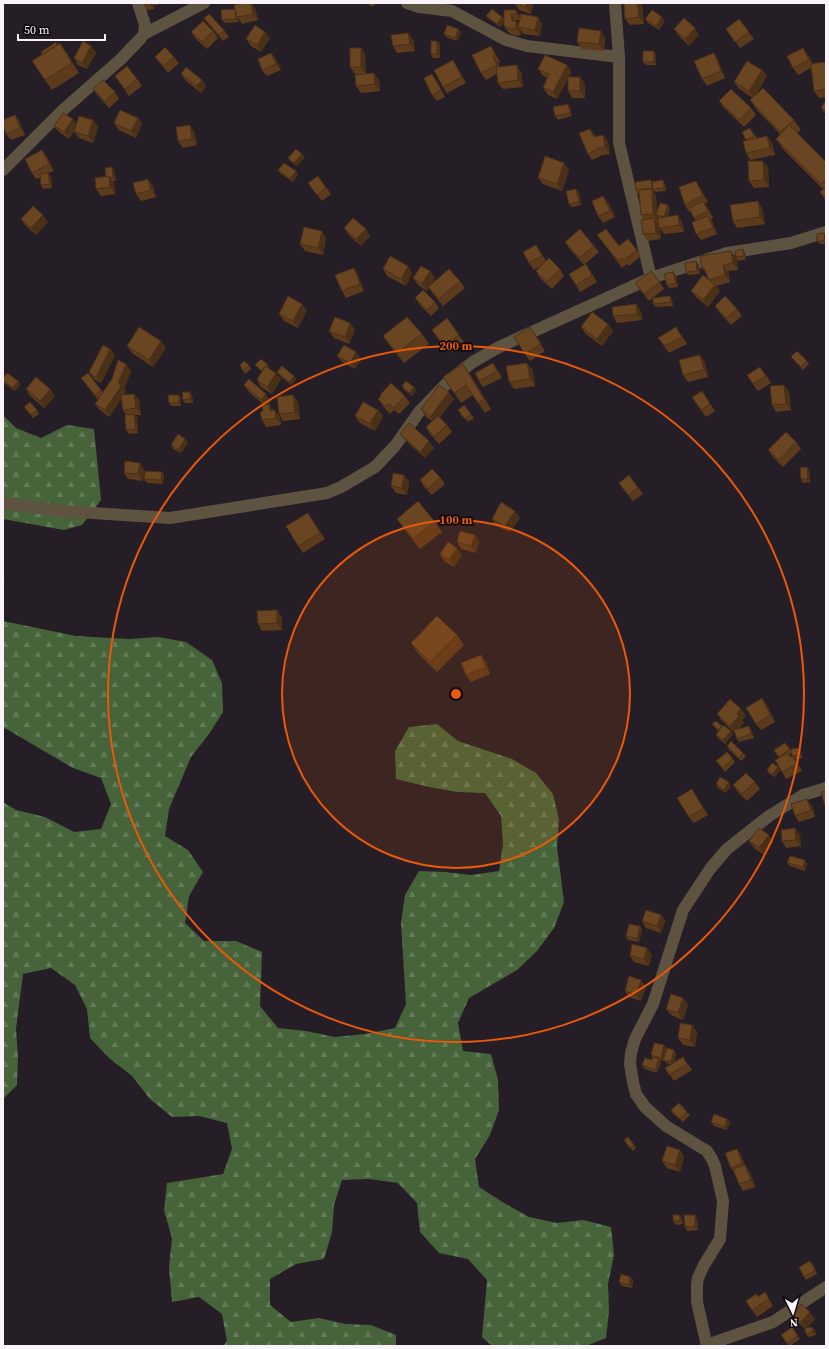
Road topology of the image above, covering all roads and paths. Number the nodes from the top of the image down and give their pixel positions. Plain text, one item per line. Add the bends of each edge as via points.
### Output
1 (138, 3) edge
2 (204, 3) edge
3 (407, 3) edge
4 (615, 3) edge
5 (144, 34) junction
6 (619, 57) junction
7 (3, 170) edge
8 (826, 232) edge
9 (651, 278) junction
10 (3, 503) edge
11 (826, 788) edge
12 (826, 1287) edge
13 (707, 1345) edge

1 - 5 street via 145,25
2 - 5 street
3 - 6 street via 452,11 506,40 527,46
4 - 6 street
5 - 7 street via 121,59 63,110
6 - 9 street via 619,143
8 - 9 street via 791,243 727,253
9 - 10 street via 499,347 473,362 452,378 419,412 395,446 375,467 341,488 327,493 170,518 62,511
11 - 13 street via 803,795 769,816 728,849 710,869 683,910 653,1004 635,1039 631,1053 630,1064 636,1094 645,1107 666,1126 707,1151 715,1166 723,1201 720,1239 704,1265 697,1284 697,1302
12 - 13 street via 773,1322

